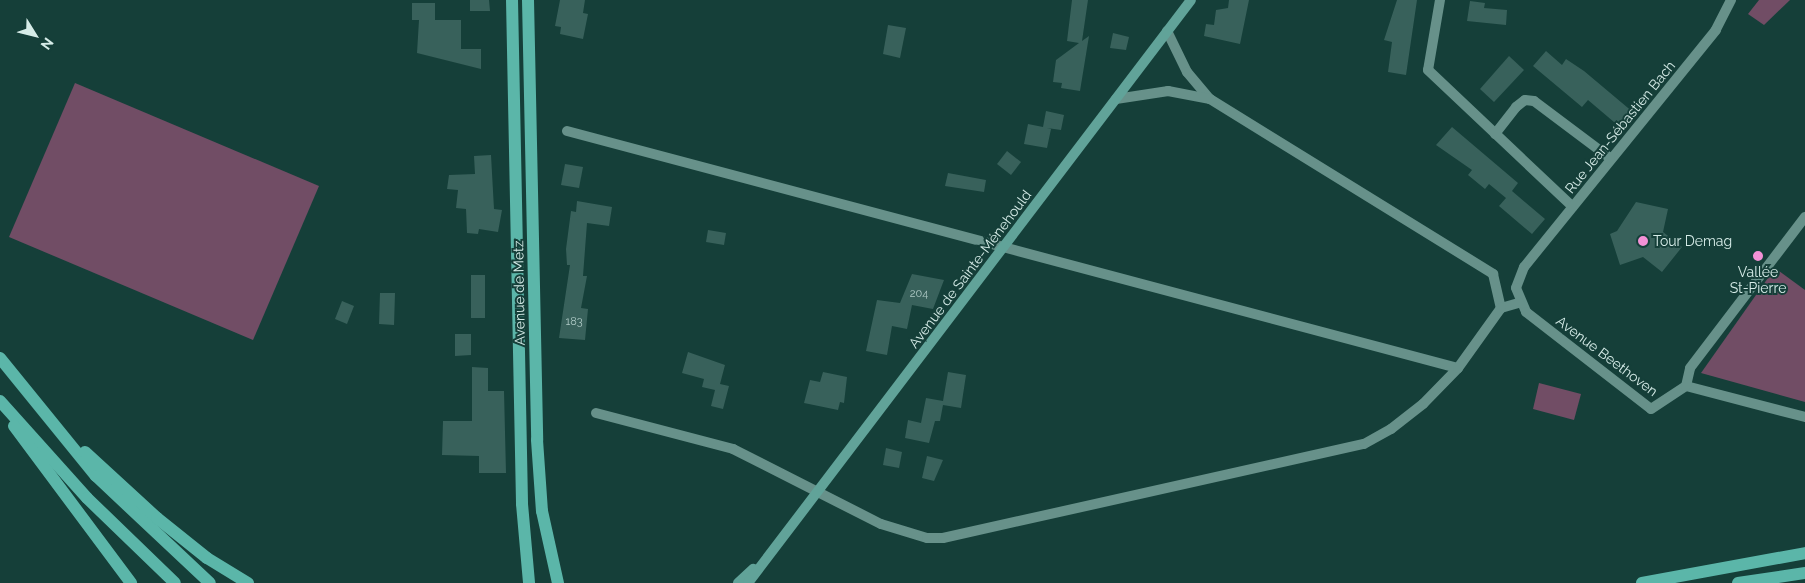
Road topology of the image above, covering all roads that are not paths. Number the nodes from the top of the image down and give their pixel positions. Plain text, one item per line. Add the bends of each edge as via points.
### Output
1 (512, 0) edge
2 (528, 0) edge
3 (1191, 0) edge
4 (1440, 0) edge
5 (1730, 0) edge
6 (1167, 31) junction
7 (1116, 99) junction
8 (1210, 99) junction
9 (567, 131) dead end
10 (1495, 134) junction
11 (1610, 158) junction
12 (1573, 206) junction
13 (1805, 217) edge
14 (1519, 302) junction
15 (1501, 308) junction
16 (0, 358) edge
17 (1458, 368) junction
18 (1686, 386) junction
19 (0, 401) edge
20 (0, 405) edge
21 (596, 413) dead end
22 (44, 415) junction
23 (1805, 417) edge
24 (818, 494) junction
25 (1805, 552) edge
26 (771, 553) junction
27 (1805, 573) edge
28 (131, 583) edge
29 (175, 583) edge
30 (210, 583) edge
31 (248, 583) edge
32 (529, 583) edge
33 (558, 583) edge
34 (738, 583) edge
35 (748, 583) edge
36 (1642, 583) edge
37 (1738, 583) edge

1 - 32 main road, Avenue de Metz via 522,504
2 - 33 main road, Avenue de Metz via 542,512
3 - 6 main road, Avenue de Sainte-Ménehould
4 - 10 street via 1428,70
5 - 11 street, Rue Jean-Sébastien Bach via 1716,30
6 - 7 main road, Avenue de Sainte-Ménehould
6 - 8 street via 1187,72
7 - 8 street via 1168,91
7 - 24 main road, Avenue de Sainte-Ménehould
8 - 15 street via 1493,274
9 - 17 street
10 - 11 street via 1516,107 1525,100 1534,101
10 - 12 street
11 - 12 street, Rue Jean-Sébastien Bach
12 - 14 street, Rue Jean-Sébastien Bach via 1524,267 1516,288
13 - 18 street via 1690,368
14 - 15 street
14 - 18 street, Avenue Beethoven via 1526,312 1651,409
15 - 17 street
16 - 22 main road
17 - 24 street via 1423,404 1364,444 966,534 927,538 903,532
18 - 23 street
19 - 29 main road via 88,498
20 - 28 main road via 40,464
21 - 24 street via 733,449
22 - 30 main road via 116,495
22 - 31 main road via 157,518 207,558
24 - 26 main road, Avenue de Sainte-Ménehould
25 - 36 main road
26 - 34 main road, Avenue de Sainte-Ménehould
26 - 35 main road, Avenue de Sainte-Ménehould
27 - 37 main road

